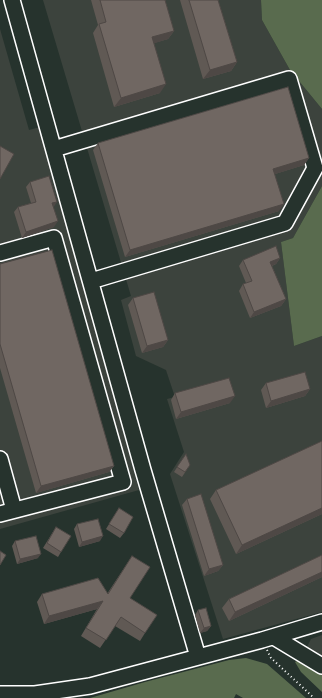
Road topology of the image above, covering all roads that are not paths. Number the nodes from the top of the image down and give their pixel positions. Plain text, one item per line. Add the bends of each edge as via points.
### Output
1 (12, 0) edge
2 (54, 149) junction
3 (0, 253) edge
4 (91, 281) junction
5 (0, 459) edge
6 (7, 512) edge
7 (322, 622) edge
8 (268, 638) junction
9 (198, 658) junction
10 (322, 666) edge
11 (0, 694) edge

1 - 2 street
2 - 4 street
2 - 4 street via 289,79 315,168 285,223
3 - 6 street via 54,238 123,482
4 - 9 street
5 - 6 street
7 - 8 street
8 - 9 street
8 - 10 street
9 - 11 street via 66,691

